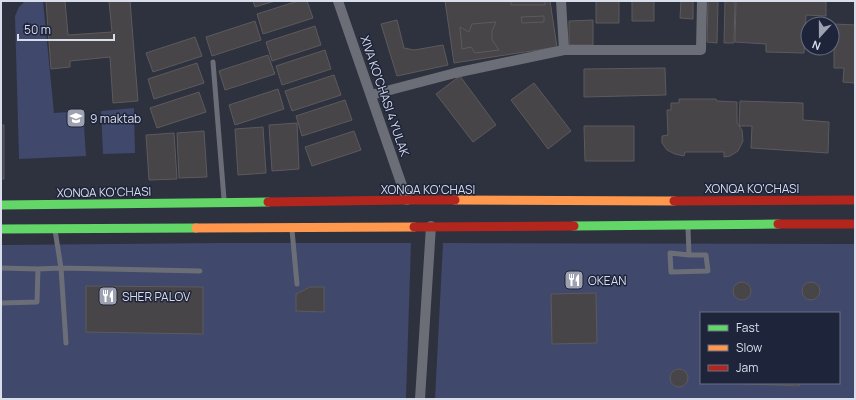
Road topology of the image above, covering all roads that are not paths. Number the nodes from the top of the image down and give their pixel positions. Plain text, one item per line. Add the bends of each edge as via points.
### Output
1 (338, 1) edge
2 (561, 1) edge
3 (702, 1) edge
4 (564, 50) junction
5 (213, 62) dead end
6 (371, 95) junction
7 (407, 200) junction
8 (855, 200) edge
9 (224, 202) junction
10 (1, 205) edge
11 (855, 224) edge
12 (688, 225) junction
13 (431, 226) junction
14 (292, 227) junction
15 (1, 229) edge
16 (55, 229) junction
17 (689, 255) junction
18 (1, 268) edge
19 (61, 268) junction
20 (38, 269) junction
21 (200, 271) dead end
22 (296, 284) dead end
23 (1, 303) edge
24 (66, 343) dead end
25 (420, 399) edge

1 - 6 street, XIVA KO'CHASI 4 YULAK
2 - 4 street
3 - 4 street via 701,50
4 - 6 street via 455,73
5 - 9 lane
6 - 7 street, XIVA KO'CHASI 4 YULAK
7 - 8 main road, XONQA KO'CHASI
7 - 9 main road, XONQA KO'CHASI
9 - 10 main road, XONQA KO'CHASI
11 - 12 main road
12 - 13 main road
12 - 17 lane
13 - 14 main road
13 - 25 street
14 - 16 main road
14 - 22 lane
15 - 16 main road
16 - 19 lane
17 - 17 lane via 670,253 671,272 708,271 706,255
18 - 20 lane
19 - 20 lane
19 - 21 lane
19 - 24 lane
20 - 23 lane via 37,302

